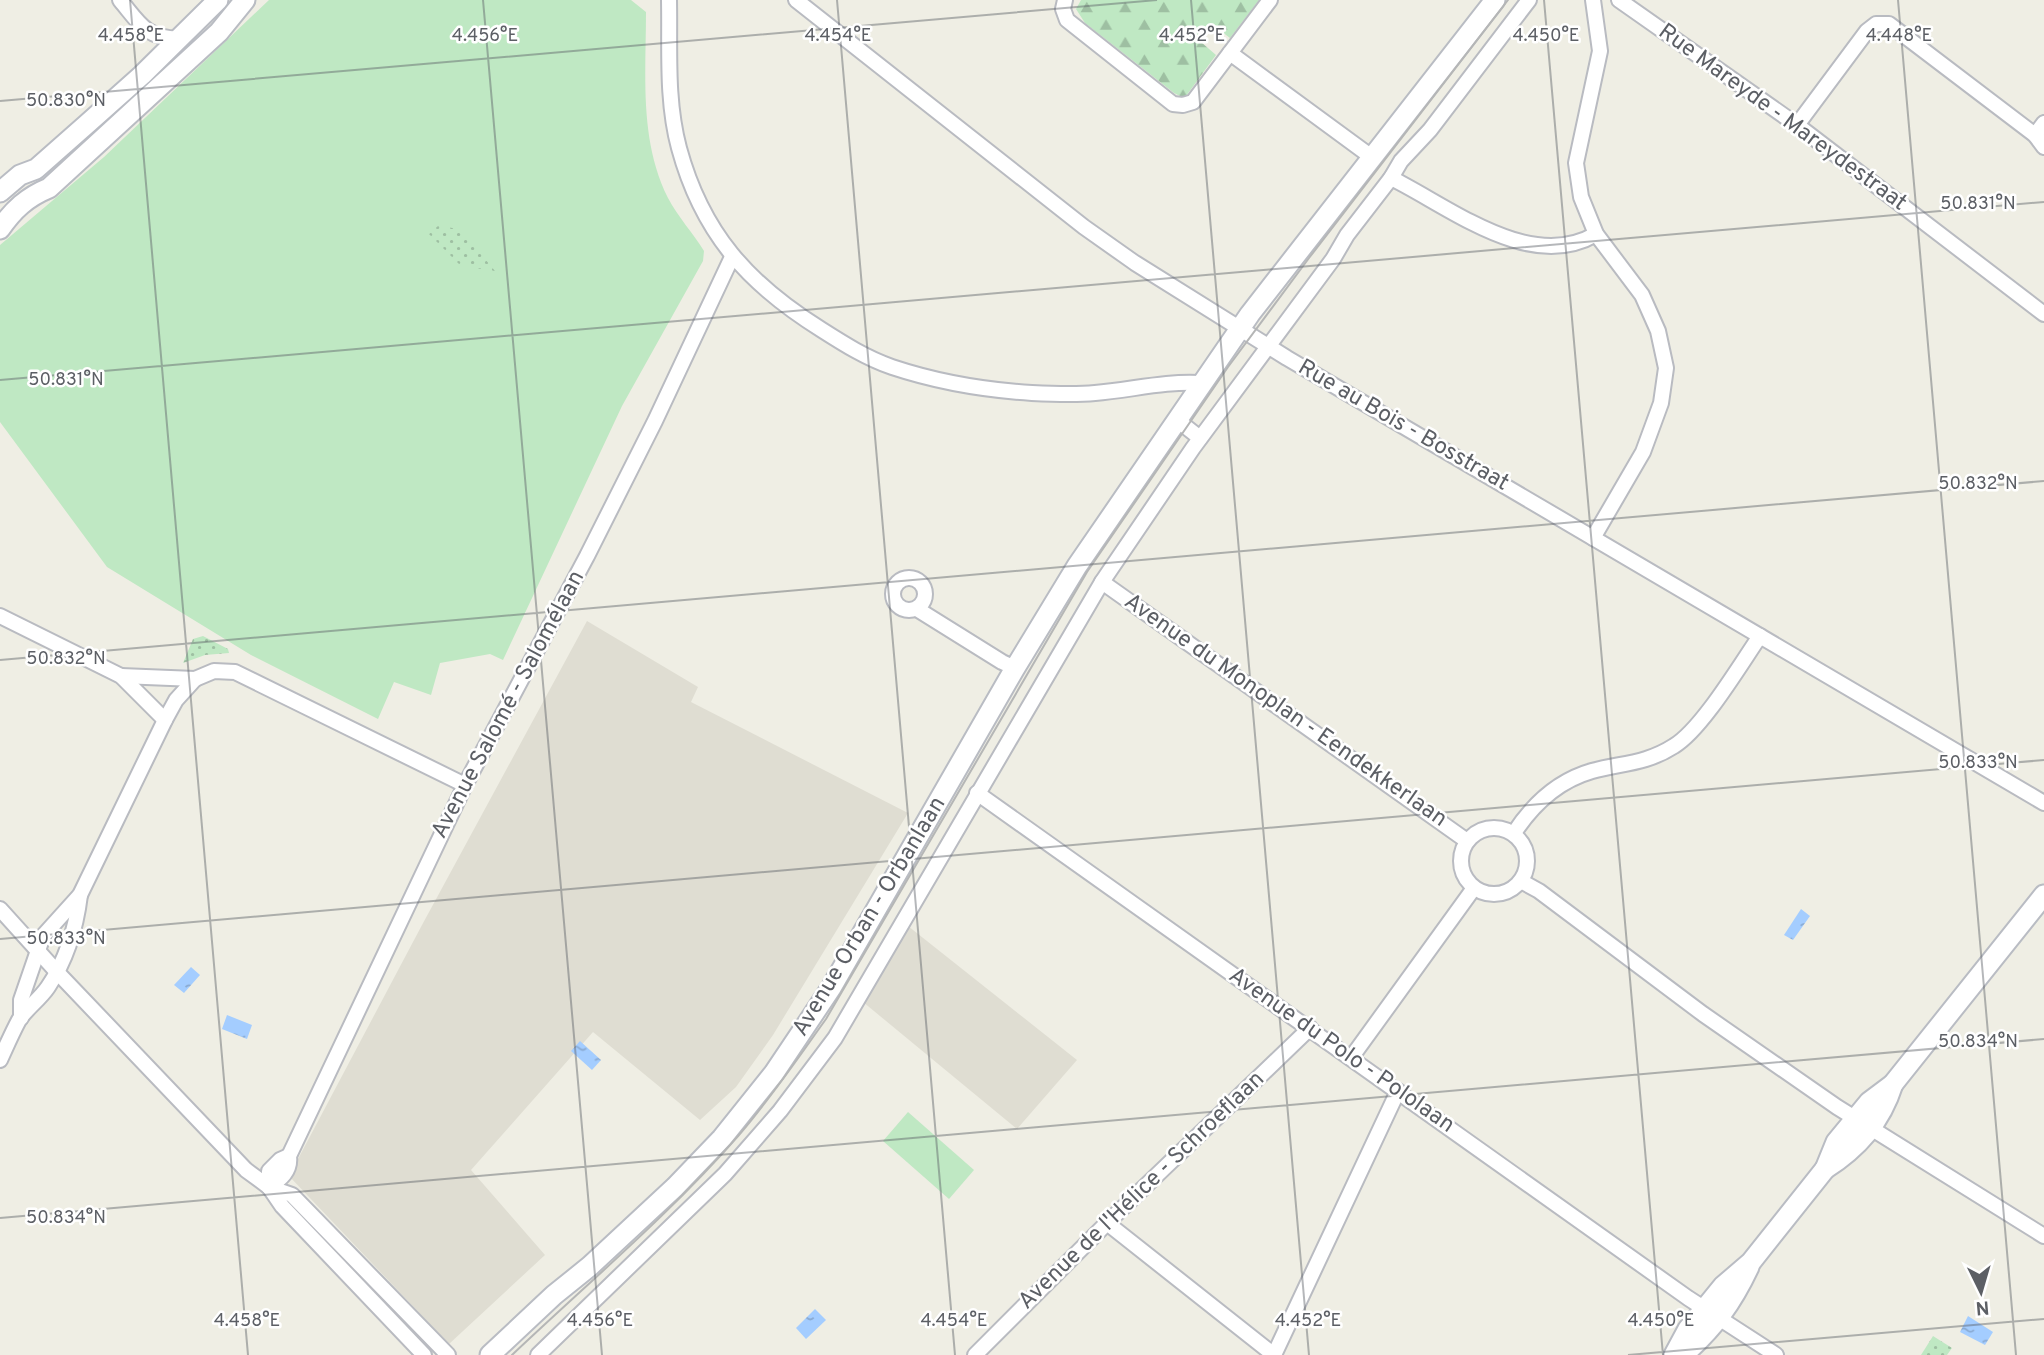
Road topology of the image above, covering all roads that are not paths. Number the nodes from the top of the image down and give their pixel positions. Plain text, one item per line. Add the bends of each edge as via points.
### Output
1 (120, 0) edge
2 (218, 0) edge
3 (245, 0) edge
4 (669, 0) edge
5 (796, 0) edge
6 (1065, 0) edge
7 (1270, 0) edge
8 (1495, 0) edge
9 (1529, 0) edge
10 (1593, 0) edge
11 (1619, 0) edge
12 (178, 39) junction
13 (1230, 53) junction
14 (1797, 125) junction
15 (2040, 129) edge
16 (2044, 147) edge
17 (1373, 158) junction
18 (1391, 178) junction
19 (0, 192) edge
20 (0, 229) edge
21 (1596, 234) junction
22 (732, 257) junction
23 (2044, 314) edge
24 (1240, 328) junction
25 (1268, 346) junction
26 (1200, 383) junction
27 (1177, 419) junction
28 (1200, 438) junction
29 (1593, 538) junction
30 (1102, 582) junction
31 (917, 608) dead end
32 (0, 616) edge
33 (1760, 636) junction
34 (1015, 668) junction
35 (121, 676) junction
36 (195, 679) junction
37 (165, 720) junction
38 (464, 785) junction
39 (977, 793) junction
40 (2044, 803) edge
41 (1514, 833) junction
42 (1467, 841) junction
43 (1521, 881) junction
44 (1474, 888) junction
45 (80, 895) junction
46 (2044, 895) edge
47 (0, 909) edge
48 (38, 950) junction
49 (57, 972) junction
50 (21, 1018) junction
51 (1310, 1028) junction
52 (1351, 1058) junction
53 (0, 1060) edge
54 (1398, 1091) junction
55 (1862, 1124) junction
56 (270, 1187) junction
57 (1107, 1223) junction
58 (2044, 1236) edge
59 (1712, 1313) junction
60 (425, 1355) edge
61 (448, 1355) edge
62 (490, 1355) edge
63 (538, 1355) edge
64 (975, 1355) edge
65 (1274, 1355) edge
66 (1674, 1355) edge
67 (1683, 1355) edge
68 (1776, 1355) edge

1 - 12 street via 150,34
2 - 12 street
3 - 20 street via 219,32 155,93 48,188 22,203
4 - 22 street via 678,145 699,203
5 - 24 street, Rue au Bois - Bosstraat via 1084,227
6 - 13 street via 1068,20 1173,104 1193,102
7 - 13 street
8 - 17 street, Avenue Orban - Orbanlaan
9 - 18 street, Avenue Orban - Orbanlaan
10 - 21 street via 1600,51 1576,163 1581,197
11 - 14 street, Rue Mareyde - Mareydestraat
12 - 19 street via 36,169 20,175
13 - 17 street
14 - 15 street via 1867,31 1876,24 1889,24
14 - 23 street, Rue Mareyde - Mareydestraat
15 - 16 street
17 - 24 street, Avenue Orban - Orbanlaan
18 - 21 street via 1477,224 1527,244 1582,242
18 - 25 street, Avenue Orban - Orbanlaan
21 - 29 street via 1642,295 1658,331 1665,368 1661,403 1643,452
22 - 26 street via 792,311 859,353 892,367 952,383 1034,393
22 - 38 street, Avenue Salomé - Salomélaan via 575,579
24 - 25 street, Rue au Bois - Bosstraat
24 - 26 street, Avenue Orban - Orbanlaan
25 - 28 street, Avenue Orban - Orbanlaan
25 - 29 street, Rue au Bois - Bosstraat
26 - 27 street, Avenue Orban - Orbanlaan
27 - 28 street
27 - 34 street, Avenue Orban - Orbanlaan via 1077,566
28 - 30 street, Avenue Orban - Orbanlaan
29 - 33 street, Rue au Bois - Bosstraat
30 - 39 street, Avenue Orban - Orbanlaan
30 - 42 street, Avenue du Monoplan - Eendekkerlaan
31 - 34 street
32 - 35 street
33 - 40 street, Rue au Bois - Bosstraat
33 - 41 street via 1697,726 1677,745 1651,759 1564,781 1541,798
34 - 62 street, Avenue Orban - Orbanlaan via 831,988 775,1073 676,1187
35 - 36 street
35 - 37 street
36 - 37 street via 176,699
36 - 38 street via 214,671 235,672
37 - 45 street
38 - 56 street, Avenue Salomé - Salomélaan via 289,1156 290,1164
39 - 51 street, Avenue du Polo - Pololaan
39 - 63 street, Avenue Orban - Orbanlaan via 835,1038 780,1111 696,1205
41 - 42 street via 1498,827 1485,829
41 - 43 street via 1524,844 1528,860
42 - 44 street via 1462,871
43 - 44 street via 1501,894
43 - 55 street
44 - 52 street
45 - 48 street via 43,936
45 - 49 street via 77,924
46 - 55 street via 1893,1084 1872,1097
47 - 48 street
48 - 49 street
48 - 50 street via 21,1000
49 - 50 street
49 - 56 street via 246,1170
50 - 53 street
51 - 52 street, Avenue du Polo - Pololaan
51 - 57 street, Avenue de l'Hélice - Schroeflaan
52 - 54 street, Avenue du Polo - Pololaan
54 - 59 street, Avenue du Polo - Pololaan
54 - 65 street
55 - 58 street
55 - 59 street via 1836,1142 1825,1169 1751,1262 1735,1297
56 - 60 street via 282,1206
56 - 61 street via 292,1195
57 - 64 street, Avenue de l'Hélice - Schroeflaan
57 - 65 street
59 - 66 street via 1688,1329
59 - 67 street via 1701,1340
59 - 68 street, Avenue du Polo - Pololaan

